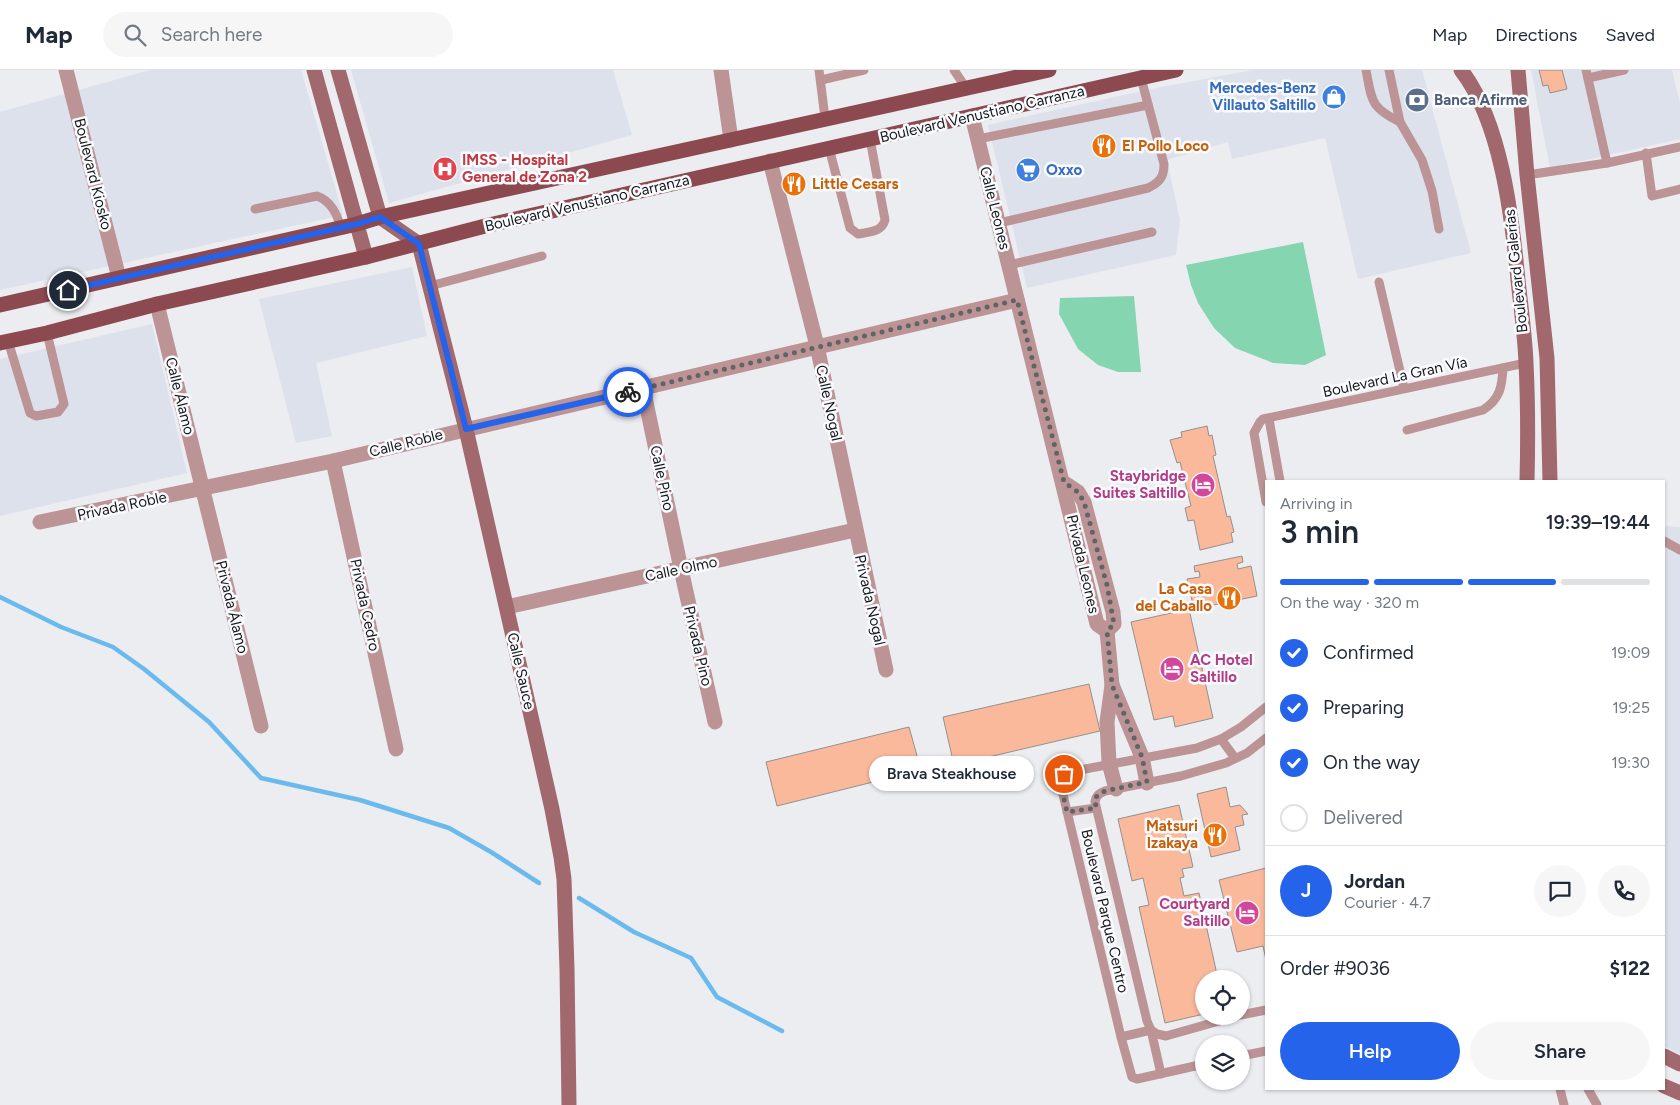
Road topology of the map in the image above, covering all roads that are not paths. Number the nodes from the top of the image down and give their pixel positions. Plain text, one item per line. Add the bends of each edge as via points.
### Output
1 (66, 70) edge
2 (314, 70) edge
3 (338, 70) edge
4 (720, 70) edge
5 (819, 70) edge
6 (864, 70) edge
7 (954, 70) edge
8 (1049, 70) edge
9 (1176, 70) edge
10 (1366, 70) edge
11 (1390, 70) edge
12 (1461, 70) edge
13 (1518, 70) edge
14 (1624, 70) edge
15 (1587, 74) edge
16 (1141, 78) junction
17 (821, 80) junction
18 (966, 88) junction
19 (1148, 105) junction
20 (972, 116) junction
21 (825, 118) junction
22 (353, 121) junction
23 (1400, 122) junction
24 (330, 127) junction
25 (870, 139) junction
26 (978, 139) junction
27 (731, 140) junction
28 (1680, 147) edge
29 (829, 148) junction
30 (1646, 153) junction
31 (770, 161) junction
32 (1607, 163) junction
33 (1527, 175) junction
34 (1680, 189) edge
35 (255, 209) dead end
36 (380, 217) junction
37 (999, 223) junction
38 (357, 224) junction
39 (341, 228) junction
40 (1439, 228) dead end
41 (1152, 232) dead end
42 (419, 244) junction
43 (542, 256) dead end
44 (366, 257) junction
45 (1009, 265) junction
46 (119, 278) junction
47 (1379, 282) dead end
48 (430, 286) junction
49 (1017, 300) junction
50 (157, 304) junction
51 (0, 305) edge
52 (47, 332) junction
53 (4, 342) edge
54 (817, 346) junction
55 (1526, 363) junction
56 (1503, 368) junction
57 (643, 388) junction
58 (1404, 388) junction
59 (1269, 419) junction
60 (466, 429) junction
61 (1407, 430) dead end
62 (333, 461) junction
63 (1280, 480) edge
64 (1527, 480) edge
65 (1550, 480) edge
66 (203, 489) junction
67 (1265, 496) edge
68 (40, 522) dead end
69 (855, 530) junction
70 (1665, 542) edge
71 (1680, 550) edge
72 (680, 569) junction
73 (507, 607) junction
74 (886, 670) dead end
75 (1112, 685) junction
76 (1265, 708) edge
77 (715, 722) dead end
78 (261, 726) dead end
79 (1265, 739) edge
80 (1221, 740) junction
81 (396, 749) dead end
82 (1142, 757) junction
83 (1236, 758) junction
84 (1108, 763) junction
85 (1147, 782) junction
86 (1116, 788) junction
87 (1096, 808) junction
88 (1067, 812) junction
89 (1265, 1010) edge
90 (1250, 1013) edge
91 (1205, 1025) edge
92 (1151, 1030) junction
93 (1121, 1037) junction
94 (1265, 1051) edge
95 (1250, 1054) edge
96 (1665, 1056) edge
97 (1680, 1064) edge
98 (1195, 1066) edge
99 (1161, 1074) junction
100 (1665, 1086) edge
101 (1560, 1090) edge
102 (1589, 1090) edge
103 (1680, 1093) edge
104 (569, 1105) edge
105 (1564, 1105) edge
106 (1597, 1105) edge

1 - 46 street, Boulevard Kiosko
2 - 24 street
3 - 22 street
4 - 27 street
5 - 17 lane
6 - 17 lane
7 - 18 lane
8 - 18 main road, Boulevard Venustiano Carranza
9 - 16 main road, Boulevard Venustiano Carranza
10 - 23 lane via 1375,105
11 - 23 lane
12 - 55 street, Boulevard Galerías via 1490,127 1507,190
13 - 33 street, Boulevard Galerías
14 - 15 lane
15 - 32 lane
16 - 19 lane
16 - 20 main road, Boulevard Venustiano Carranza
17 - 21 lane
18 - 21 main road, Boulevard Venustiano Carranza
19 - 26 lane
19 - 37 lane via 1164,164 1164,176 1157,183 1148,188
20 - 25 main road, Boulevard Venustiano Carranza
20 - 26 street, Calle Leones
21 - 27 main road, Boulevard Venustiano Carranza
22 - 24 street
22 - 36 street
23 - 40 lane via 1422,160
24 - 38 street
25 - 29 main road, Boulevard Venustiano Carranza
25 - 29 lane via 885,220 878,230 858,234 850,228
26 - 37 street, Calle Leones
27 - 36 main road, Boulevard Venustiano Carranza
28 - 30 lane
29 - 31 main road, Boulevard Venustiano Carranza
30 - 32 lane
30 - 34 lane via 1652,196
31 - 42 main road, Boulevard Venustiano Carranza
31 - 54 street, Calle Nogal
32 - 33 lane
33 - 65 street, Boulevard Galerías via 1547,358
35 - 39 lane via 317,196 327,201 337,214
36 - 38 main road, Boulevard Venustiano Carranza
36 - 42 street
37 - 45 street, Calle Leones
38 - 39 main road, Boulevard Venustiano Carranza
38 - 44 street
39 - 46 main road, Boulevard Venustiano Carranza
41 - 45 lane
42 - 44 main road, Boulevard Venustiano Carranza
42 - 48 street, Calle Sauce
43 - 48 lane
44 - 50 main road, Boulevard Venustiano Carranza
45 - 49 street, Calle Leones
46 - 51 main road, Boulevard Venustiano Carranza
47 - 58 lane
48 - 60 street, Calle Sauce
49 - 54 street, Calle Roble
49 - 75 street, Privada Leones via 1102,627
50 - 52 main road, Boulevard Venustiano Carranza
50 - 66 street, Calle Álamo
52 - 53 main road, Boulevard Venustiano Carranza
52 - 53 lane via 64,404 58,412 36,416 30,413
54 - 57 street, Calle Roble
54 - 69 street, Calle Nogal
55 - 56 lane, Boulevard La Gran Vía
55 - 64 street, Boulevard Galerías
56 - 58 lane, Boulevard La Gran Vía
56 - 61 lane via 1500,393 1491,405 1483,410
57 - 60 street, Calle Roble
57 - 72 street, Calle Pino
58 - 59 lane, Boulevard La Gran Vía
59 - 63 lane
59 - 67 lane via 1263,419 1254,432
60 - 62 street, Calle Roble
60 - 73 street, Calle Sauce
62 - 66 street, Calle Roble
62 - 81 street, Privada Cedro
66 - 68 street, Privada Roble
66 - 78 street, Privada Álamo
69 - 72 street, Calle Olmo
69 - 74 street, Privada Nogal
70 - 71 lane
72 - 73 street, Calle Olmo
72 - 77 street, Privada Pino
73 - 104 street, Calle Sauce via 552,809 564,879
75 - 82 street
75 - 84 street via 1107,722
76 - 80 lane, Boulevard Parque Centro
79 - 83 lane, Boulevard Parque Centro
80 - 82 lane, Boulevard Parque Centro via 1197,748
80 - 83 lane
82 - 84 lane, Boulevard Parque Centro
82 - 85 street
83 - 85 lane, Boulevard Parque Centro via 1181,776
84 - 86 street
84 - 88 lane, Boulevard Parque Centro via 1069,772 1061,778
85 - 86 lane, Boulevard Parque Centro
86 - 87 lane, Boulevard Parque Centro via 1095,798
87 - 88 lane
87 - 92 lane, Boulevard Parque Centro
88 - 93 lane, Boulevard Parque Centro
89 - 90 lane
91 - 92 lane via 1166,1036
92 - 93 lane
92 - 99 lane, Boulevard Parque Centro
93 - 99 lane, Boulevard Parque Centro via 1132,1077 1137,1079
94 - 95 lane
96 - 97 street
98 - 99 lane, Boulevard Parque Centro
100 - 103 street
101 - 105 lane
102 - 106 lane

